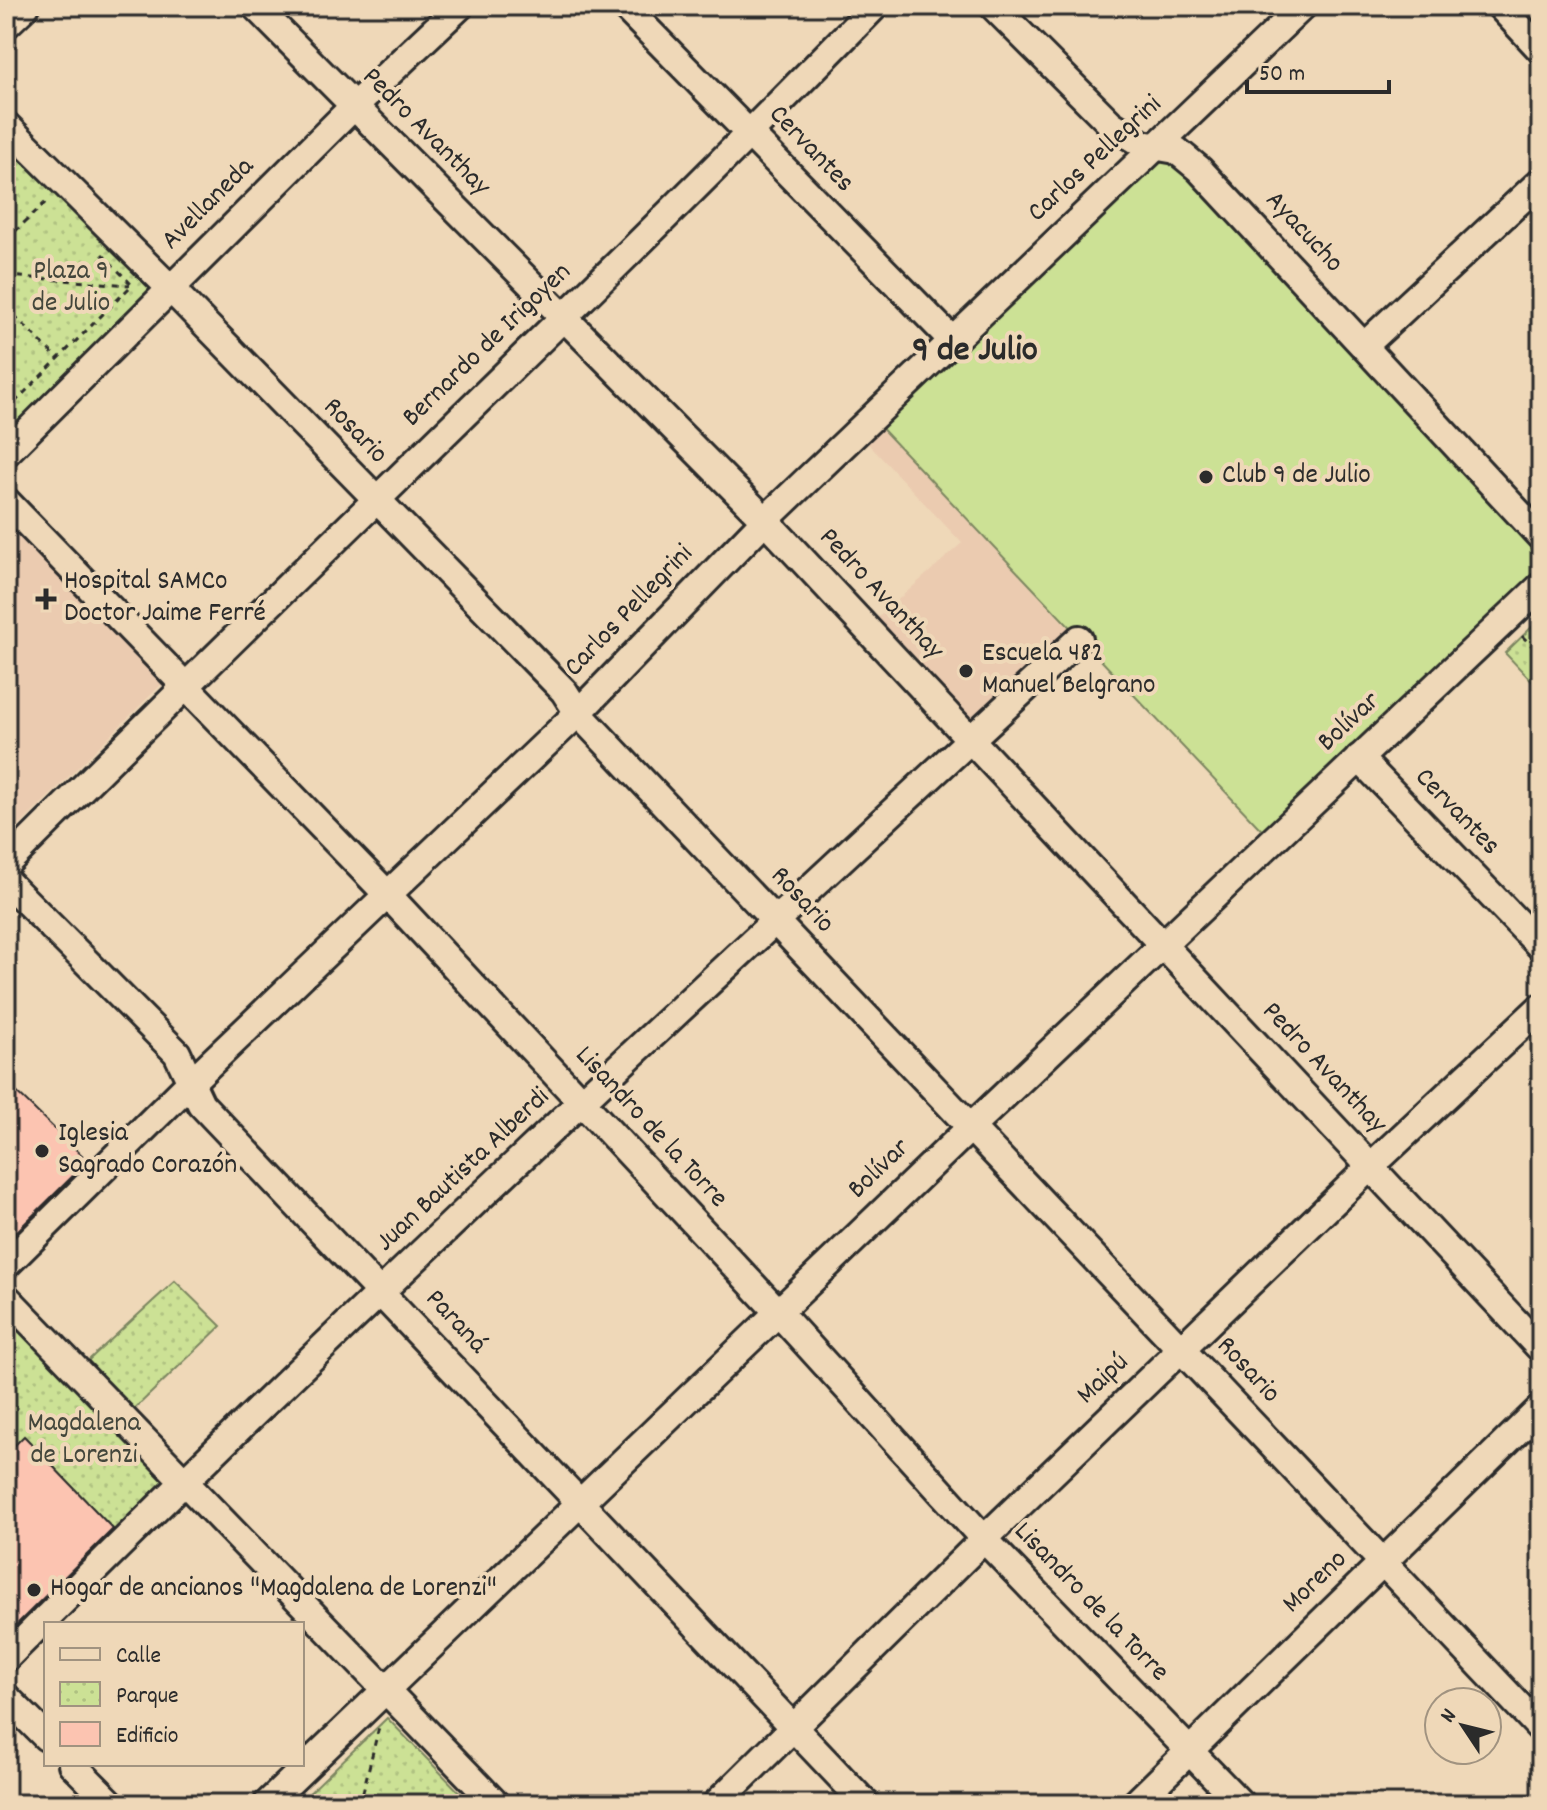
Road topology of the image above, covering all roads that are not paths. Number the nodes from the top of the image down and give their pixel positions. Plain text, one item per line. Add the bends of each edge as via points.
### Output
1 (26, 6) edge
2 (255, 6) edge
3 (460, 6) edge
4 (624, 6) edge
5 (875, 6) edge
6 (993, 6) edge
7 (1303, 6) edge
8 (1500, 6) edge
9 (6, 25) edge
10 (1541, 50) edge
11 (353, 107) junction
12 (6, 125) edge
13 (750, 134) junction
14 (1157, 147) junction
15 (1541, 181) edge
16 (171, 289) junction
17 (563, 317) junction
18 (951, 339) junction
19 (1364, 346) junction
20 (6, 453) edge
21 (375, 500) junction
22 (6, 501) edge
23 (765, 520) junction
24 (1541, 537) edge
25 (1541, 586) edge
26 (1079, 639) dead end
27 (184, 685) junction
28 (578, 713) junction
29 (971, 739) junction
30 (1359, 758) junction
31 (6, 864) edge
32 (6, 881) edge
33 (388, 895) junction
34 (775, 920) junction
35 (1163, 943) junction
36 (1541, 947) edge
37 (1541, 1007) edge
38 (190, 1083) junction
39 (583, 1103) junction
40 (971, 1127) junction
41 (1370, 1167) junction
42 (6, 1265) edge
43 (383, 1292) junction
44 (6, 1297) edge
45 (778, 1312) junction
46 (1182, 1349) junction
47 (1541, 1349) edge
48 (1541, 1408) edge
49 (183, 1481) junction
50 (580, 1503) junction
51 (984, 1539) junction
52 (1383, 1562) junction
53 (6, 1658) edge
54 (385, 1688) junction
55 (6, 1697) edge
56 (794, 1729) junction
57 (1541, 1729) edge
58 (44, 1735) edge
59 (1190, 1751) junction
60 (74, 1766) edge
61 (112, 1804) edge
62 (267, 1804) edge
63 (496, 1804) edge
64 (716, 1804) edge
65 (866, 1804) edge
66 (1135, 1804) edge
67 (1241, 1804) edge

1 - 9 street
2 - 11 street, Pedro Avanthay
3 - 11 street, Avellaneda
4 - 13 street, Cervantes
5 - 13 street, Bernardo de Irigoyen
6 - 14 street, Ayacucho via 1111,124 1142,144
7 - 14 street, Carlos Pellegrini
8 - 10 street
11 - 16 street, Avellaneda
11 - 17 street, Pedro Avanthay
12 - 16 street, Rosario
13 - 17 street, Bernardo de Irigoyen
13 - 18 street, Cervantes
14 - 18 street, Carlos Pellegrini
14 - 19 street, Ayacucho via 1176,150 1199,169
15 - 19 street
16 - 20 street, Avellaneda
16 - 21 street, Rosario
17 - 21 street, Bernardo de Irigoyen
17 - 23 street, Pedro Avanthay
18 - 23 street, Carlos Pellegrini
19 - 24 street, Ayacucho
21 - 27 street, Bernardo de Irigoyen
21 - 28 street, Rosario via 564,691
22 - 27 street, Lisandro de la Torre
23 - 28 street, Carlos Pellegrini
23 - 29 street, Pedro Avanthay
25 - 30 street, Bolívar
26 - 29 street, Juan Bautista Alberdi
27 - 31 street, Bernardo de Irigoyen
27 - 33 street, Lisandro de la Torre
28 - 33 street, Carlos Pellegrini
28 - 34 street, Rosario
29 - 34 street, Juan Bautista Alberdi
29 - 35 street, Pedro Avanthay
30 - 35 street, Bolívar
30 - 36 street, Cervantes
32 - 38 street, Paraná via 177,1053
33 - 38 street, Carlos Pellegrini
33 - 39 street, Lisandro de la Torre
34 - 39 street, Juan Bautista Alberdi
34 - 40 street, Rosario
35 - 40 street, Bolívar
35 - 41 street, Pedro Avanthay
37 - 41 street, Maipú
38 - 42 street, Carlos Pellegrini
38 - 43 street, Paraná via 201,1104
39 - 43 street, Juan Bautista Alberdi
39 - 45 street, Lisandro de la Torre
40 - 45 street, Bolívar
40 - 46 street, Rosario
41 - 46 street, Maipú
41 - 47 street, Pedro Avanthay
43 - 49 street, Juan Bautista Alberdi
43 - 50 street, Paraná
44 - 49 street
45 - 50 street, Bolívar
45 - 51 street, Lisandro de la Torre
46 - 51 street, Maipú
46 - 52 street, Rosario
48 - 52 street, Moreno
49 - 53 street, Juan Bautista Alberdi
49 - 54 street
50 - 54 street, Bolívar
50 - 56 street, Paraná
51 - 56 street, Maipú
51 - 59 street, Lisandro de la Torre
52 - 57 street, Rosario
52 - 59 street, Moreno
54 - 62 street, Bolívar
54 - 63 street
55 - 58 street
56 - 64 street, Maipú
56 - 65 street, Paraná
59 - 66 street, Moreno
59 - 67 street, Lisandro de la Torre
60 - 61 street

